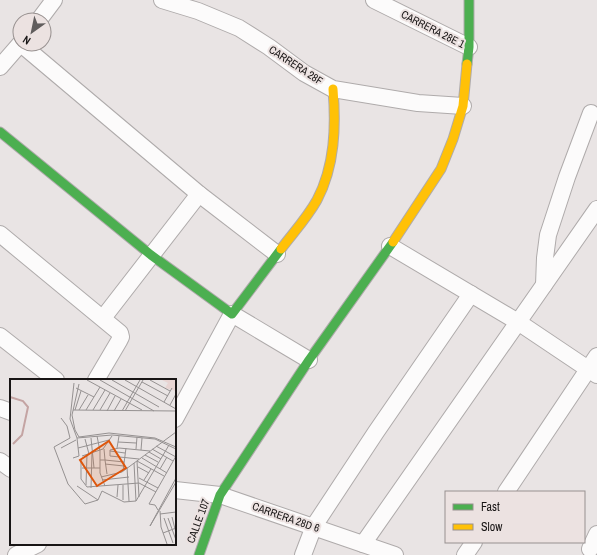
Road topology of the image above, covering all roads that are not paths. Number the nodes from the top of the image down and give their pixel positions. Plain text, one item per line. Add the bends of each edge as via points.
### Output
1 (54, 0) edge
2 (162, 0) edge
3 (374, 0) edge
4 (469, 0) edge
5 (45, 12) edge
6 (469, 47) junction
7 (14, 52) edge
8 (30, 52) edge
9 (0, 67) edge
10 (333, 89) junction
11 (463, 106) junction
12 (592, 113) dead end
13 (0, 132) edge
14 (199, 194) junction
15 (597, 209) edge
16 (0, 234) edge
17 (390, 246) junction
18 (277, 254) junction
19 (151, 255) junction
20 (544, 285) junction
21 (471, 294) junction
22 (232, 314) junction
23 (103, 318) junction
24 (518, 322) junction
25 (0, 336) edge
26 (309, 360) junction
27 (594, 366) edge
28 (55, 379) edge
29 (97, 379) edge
30 (0, 408) edge
31 (10, 412) edge
32 (176, 418) edge
33 (0, 461) edge
34 (10, 468) edge
35 (176, 490) edge
36 (507, 491) edge
37 (220, 495) junction
38 (314, 526) junction
39 (473, 543) edge
40 (362, 544) junction
41 (36, 545) edge
42 (16, 555) edge
43 (199, 555) edge
44 (303, 555) edge
45 (395, 555) edge
46 (465, 555) edge

1 - 5 street
2 - 10 street, CARRERA 28F via 240,28 304,73
3 - 6 street, CARRERA 28E 1
4 - 6 street, CALLE 107
6 - 11 street, CALLE 107
7 - 9 street
8 - 14 street
10 - 11 street, CARRERA 28F via 418,103
10 - 18 street via 334,138 330,165 321,192 306,217
11 - 17 street, CALLE 107 via 441,168
12 - 20 street via 548,235
13 - 19 street
14 - 18 street
14 - 19 street
15 - 20 street
16 - 23 street
17 - 21 street
17 - 26 street, CALLE 107
18 - 22 street
19 - 22 street
19 - 23 street
20 - 24 street
21 - 24 street
21 - 38 street
22 - 26 street
22 - 32 street
23 - 29 street via 120,333 121,337
24 - 27 street
24 - 40 street
25 - 28 street
26 - 37 street, CALLE 107
27 - 36 street
30 - 31 street
33 - 34 street
35 - 37 street, CARRERA 28D 6
37 - 38 street, CARRERA 28D 6
37 - 43 street, CALLE 107
38 - 40 street, CARRERA 28D 6
38 - 44 street
39 - 46 street
40 - 45 street, CARRERA 28D 6
41 - 42 street

